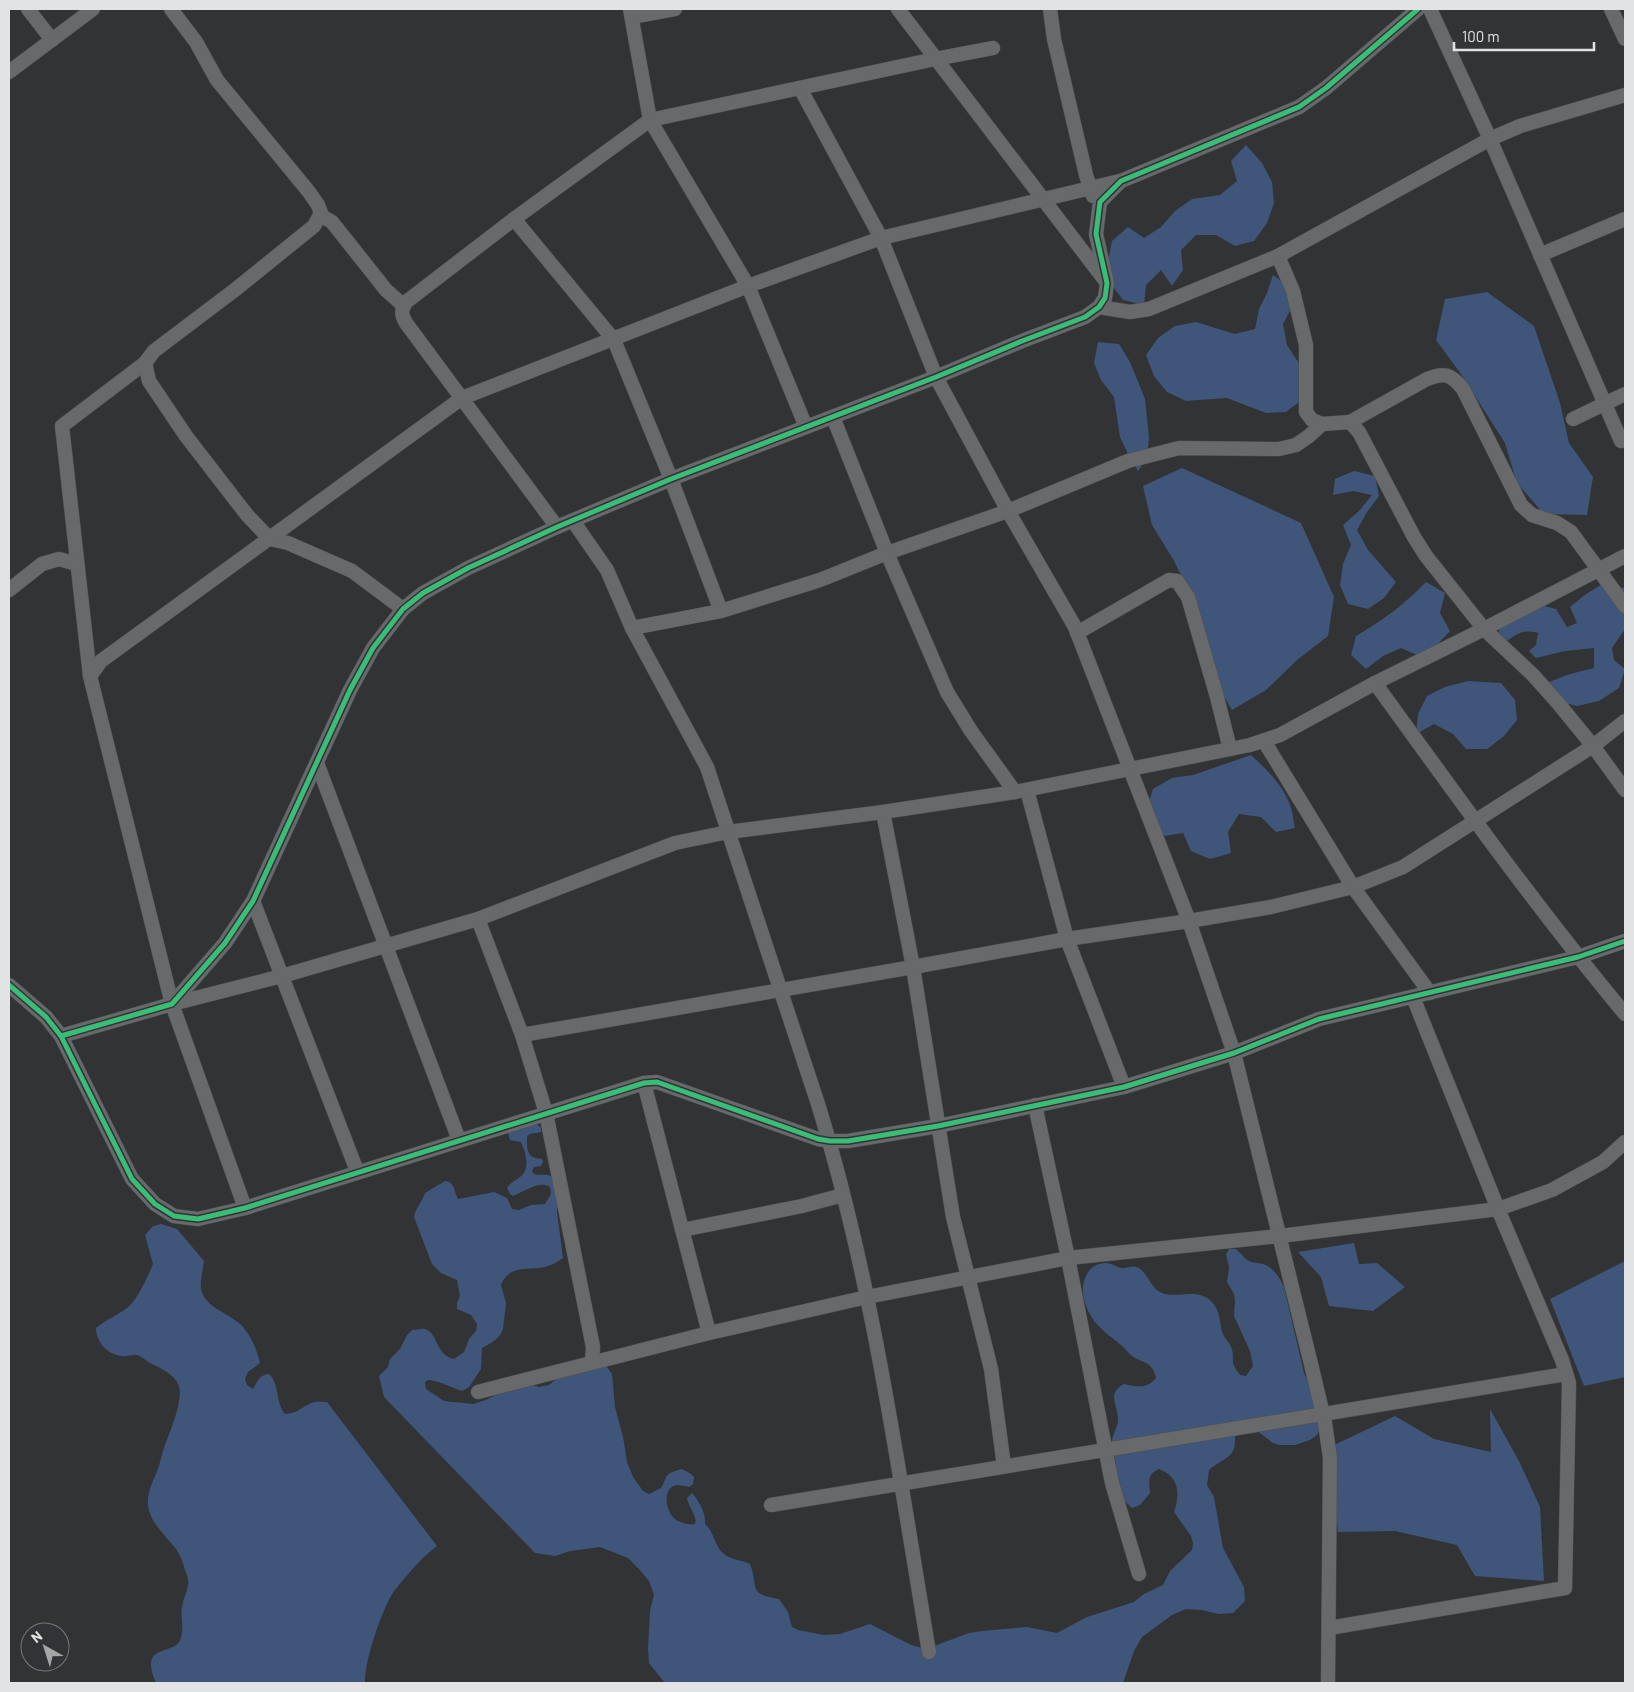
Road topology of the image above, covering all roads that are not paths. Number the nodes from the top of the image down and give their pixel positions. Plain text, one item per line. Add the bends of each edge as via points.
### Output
1 (28, 9) edge
2 (93, 9) edge
3 (171, 9) edge
4 (674, 9) edge
5 (898, 9) edge
6 (1050, 9) edge
7 (1418, 9) edge
8 (1430, 9) edge
9 (1611, 9) edge
10 (631, 13) edge
11 (1625, 39) edge
12 (52, 40) junction
13 (993, 48) dead end
14 (935, 59) junction
15 (9, 72) edge
16 (800, 88) junction
17 (1625, 95) edge
18 (650, 120) junction
19 (1490, 139) junction
20 (1121, 181) junction
21 (1090, 188) junction
22 (1043, 200) junction
23 (1099, 214) junction
24 (320, 215) junction
25 (514, 218) junction
26 (1625, 218) edge
27 (881, 238) junction
28 (1540, 255) junction
29 (1278, 256) junction
30 (1107, 283) junction
31 (748, 286) junction
32 (404, 306) junction
33 (1099, 308) junction
34 (614, 340) junction
35 (145, 363) junction
36 (936, 377) junction
37 (1625, 394) edge
38 (462, 398) junction
39 (1605, 404) junction
40 (833, 417) junction
41 (1573, 418) dead end
42 (1350, 422) junction
43 (1322, 424) junction
44 (806, 427) junction
45 (1621, 441) dead end
46 (671, 479) junction
47 (1008, 511) junction
48 (573, 521) junction
49 (557, 527) junction
50 (270, 539) junction
51 (887, 553) junction
52 (1625, 556) edge
53 (77, 564) junction
54 (1600, 569) junction
55 (9, 590) edge
56 (1625, 606) edge
57 (403, 609) junction
58 (721, 611) junction
59 (632, 628) junction
60 (1484, 629) junction
61 (1077, 633) junction
62 (90, 676) junction
63 (1375, 683) junction
64 (1625, 721) edge
65 (1264, 741) junction
66 (1593, 746) junction
67 (1230, 749) junction
68 (317, 763) junction
69 (1129, 769) junction
70 (1625, 790) edge
71 (1021, 791) junction
72 (883, 812) junction
73 (1475, 821) junction
74 (728, 832) junction
75 (1353, 887) junction
76 (253, 901) junction
77 (478, 919) junction
78 (1189, 922) junction
79 (1067, 939) junction
80 (1625, 941) edge
81 (385, 946) junction
82 (1578, 957) junction
83 (913, 967) junction
84 (282, 976) junction
85 (9, 985) edge
86 (781, 990) junction
87 (1430, 993) junction
88 (1412, 997) junction
89 (172, 1004) junction
90 (1625, 1014) edge
91 (522, 1034) junction
92 (61, 1036) junction
93 (1234, 1053) junction
94 (644, 1083) junction
95 (1124, 1087) junction
96 (1035, 1105) junction
97 (546, 1114) junction
98 (938, 1126) junction
99 (459, 1140) junction
100 (830, 1141) junction
101 (1625, 1142) edge
102 (356, 1171) junction
103 (843, 1195) junction
104 (245, 1208) junction
105 (1498, 1209) junction
106 (682, 1230) junction
107 (1280, 1236) junction
108 (1068, 1258) junction
109 (968, 1278) junction
110 (867, 1297) junction
111 (709, 1333) junction
112 (592, 1363) junction
113 (1566, 1374) junction
114 (478, 1392) dead end
115 (1323, 1414) junction
116 (1106, 1450) junction
117 (1004, 1466) junction
118 (901, 1484) junction
119 (771, 1505) dead end
120 (1140, 1574) dead end
121 (1329, 1628) junction
122 (929, 1652) dead end
123 (1328, 1683) edge

1 - 12 street
2 - 12 street
3 - 24 street via 196,42 217,80 309,192 318,205
4 - 10 street
5 - 14 street
6 - 21 street via 1054,39
7 - 20 street via 1326,88 1298,107
8 - 19 street
9 - 11 street
10 - 18 street
12 - 15 street
13 - 14 street
14 - 16 street
14 - 22 street
16 - 18 street
16 - 27 street
17 - 19 street via 1520,126
18 - 25 street
18 - 31 street
19 - 28 street
19 - 29 street
20 - 21 street
20 - 23 street via 1100,202
21 - 22 street
21 - 23 street
22 - 27 street
22 - 30 street
23 - 30 street via 1096,234
24 - 32 street via 332,222 386,290
24 - 35 street via 314,226 154,351
25 - 32 street
25 - 34 street
26 - 28 street
27 - 31 street
27 - 36 street
28 - 39 street
29 - 33 street via 1148,309 1130,312
29 - 43 street via 1293,291 1306,345 1306,412 1312,420
30 - 33 street via 1105,298
31 - 34 street
31 - 44 street
32 - 38 street via 402,316 406,323
33 - 36 street via 1085,317
34 - 38 street
34 - 46 street
35 - 50 street via 149,382 186,436 247,515
35 - 53 street via 62,426
36 - 40 street
36 - 47 street
37 - 39 street
38 - 49 street
38 - 50 street
39 - 41 street
39 - 45 street
40 - 44 street
40 - 51 street
42 - 43 street
42 - 54 street via 1427,379 1440,374 1453,377 1463,389 1521,505 1532,515 1557,523 1571,532
42 - 60 street via 1359,432 1426,556
43 - 47 street via 1296,446 1279,449 1179,448 1128,461
44 - 46 street
46 - 48 street
46 - 58 street
47 - 51 street
47 - 61 street
48 - 49 street
48 - 59 street via 607,570
49 - 57 street via 468,568 423,593
50 - 57 street via 288,543 352,571
50 - 62 street via 101,661
51 - 58 street via 820,580
51 - 71 street via 947,692 971,731
52 - 54 street
53 - 55 street via 60,559 42,564
53 - 62 street
54 - 56 street
54 - 60 street
57 - 68 street via 350,690
58 - 59 street
59 - 74 street via 707,767
60 - 63 street
60 - 66 street via 1533,675
61 - 67 street via 1169,580 1177,581 1188,597
61 - 69 street
62 - 89 street
63 - 65 street
63 - 73 street
64 - 66 street
65 - 67 street
65 - 75 street
66 - 70 street
66 - 73 street
67 - 69 street
68 - 76 street
68 - 81 street
69 - 71 street
69 - 78 street
71 - 72 street
71 - 79 street
72 - 74 street
72 - 83 street
73 - 75 street via 1403,867
73 - 82 street
74 - 77 street via 646,853
74 - 86 street
75 - 78 street
75 - 87 street
76 - 84 street
76 - 89 street via 225,943
77 - 81 street
77 - 91 street
78 - 79 street
78 - 93 street
79 - 83 street
79 - 95 street
80 - 82 street
81 - 84 street
81 - 99 street
82 - 87 street
82 - 90 street
83 - 86 street
83 - 98 street
84 - 89 street
84 - 102 street
85 - 92 street via 46,1017
86 - 91 street
86 - 100 street
87 - 88 street
88 - 93 street via 1319,1019
88 - 105 street
89 - 92 street
89 - 104 street
91 - 97 street
92 - 104 street via 132,1179 154,1204 174,1216 198,1219
93 - 95 street
93 - 107 street
94 - 97 street
94 - 100 street via 657,1082
94 - 106 street
95 - 96 street
96 - 98 street
96 - 108 street
97 - 99 street
97 - 112 street via 593,1347
98 - 100 street
98 - 109 street via 953,1218
99 - 102 street
100 - 103 street
101 - 105 street via 1603,1162 1552,1190
102 - 104 street
103 - 106 street
103 - 110 street
105 - 107 street
105 - 113 street
106 - 111 street
107 - 108 street
107 - 115 street
108 - 109 street
108 - 116 street
109 - 110 street
109 - 117 street via 991,1369
110 - 111 street
110 - 118 street
111 - 112 street
112 - 114 street
113 - 115 street
113 - 121 street via 1569,1400 1565,1588
115 - 116 street
115 - 121 street via 1330,1458
116 - 117 street
116 - 120 street via 1112,1483
117 - 118 street
118 - 119 street
118 - 122 street
121 - 123 street

